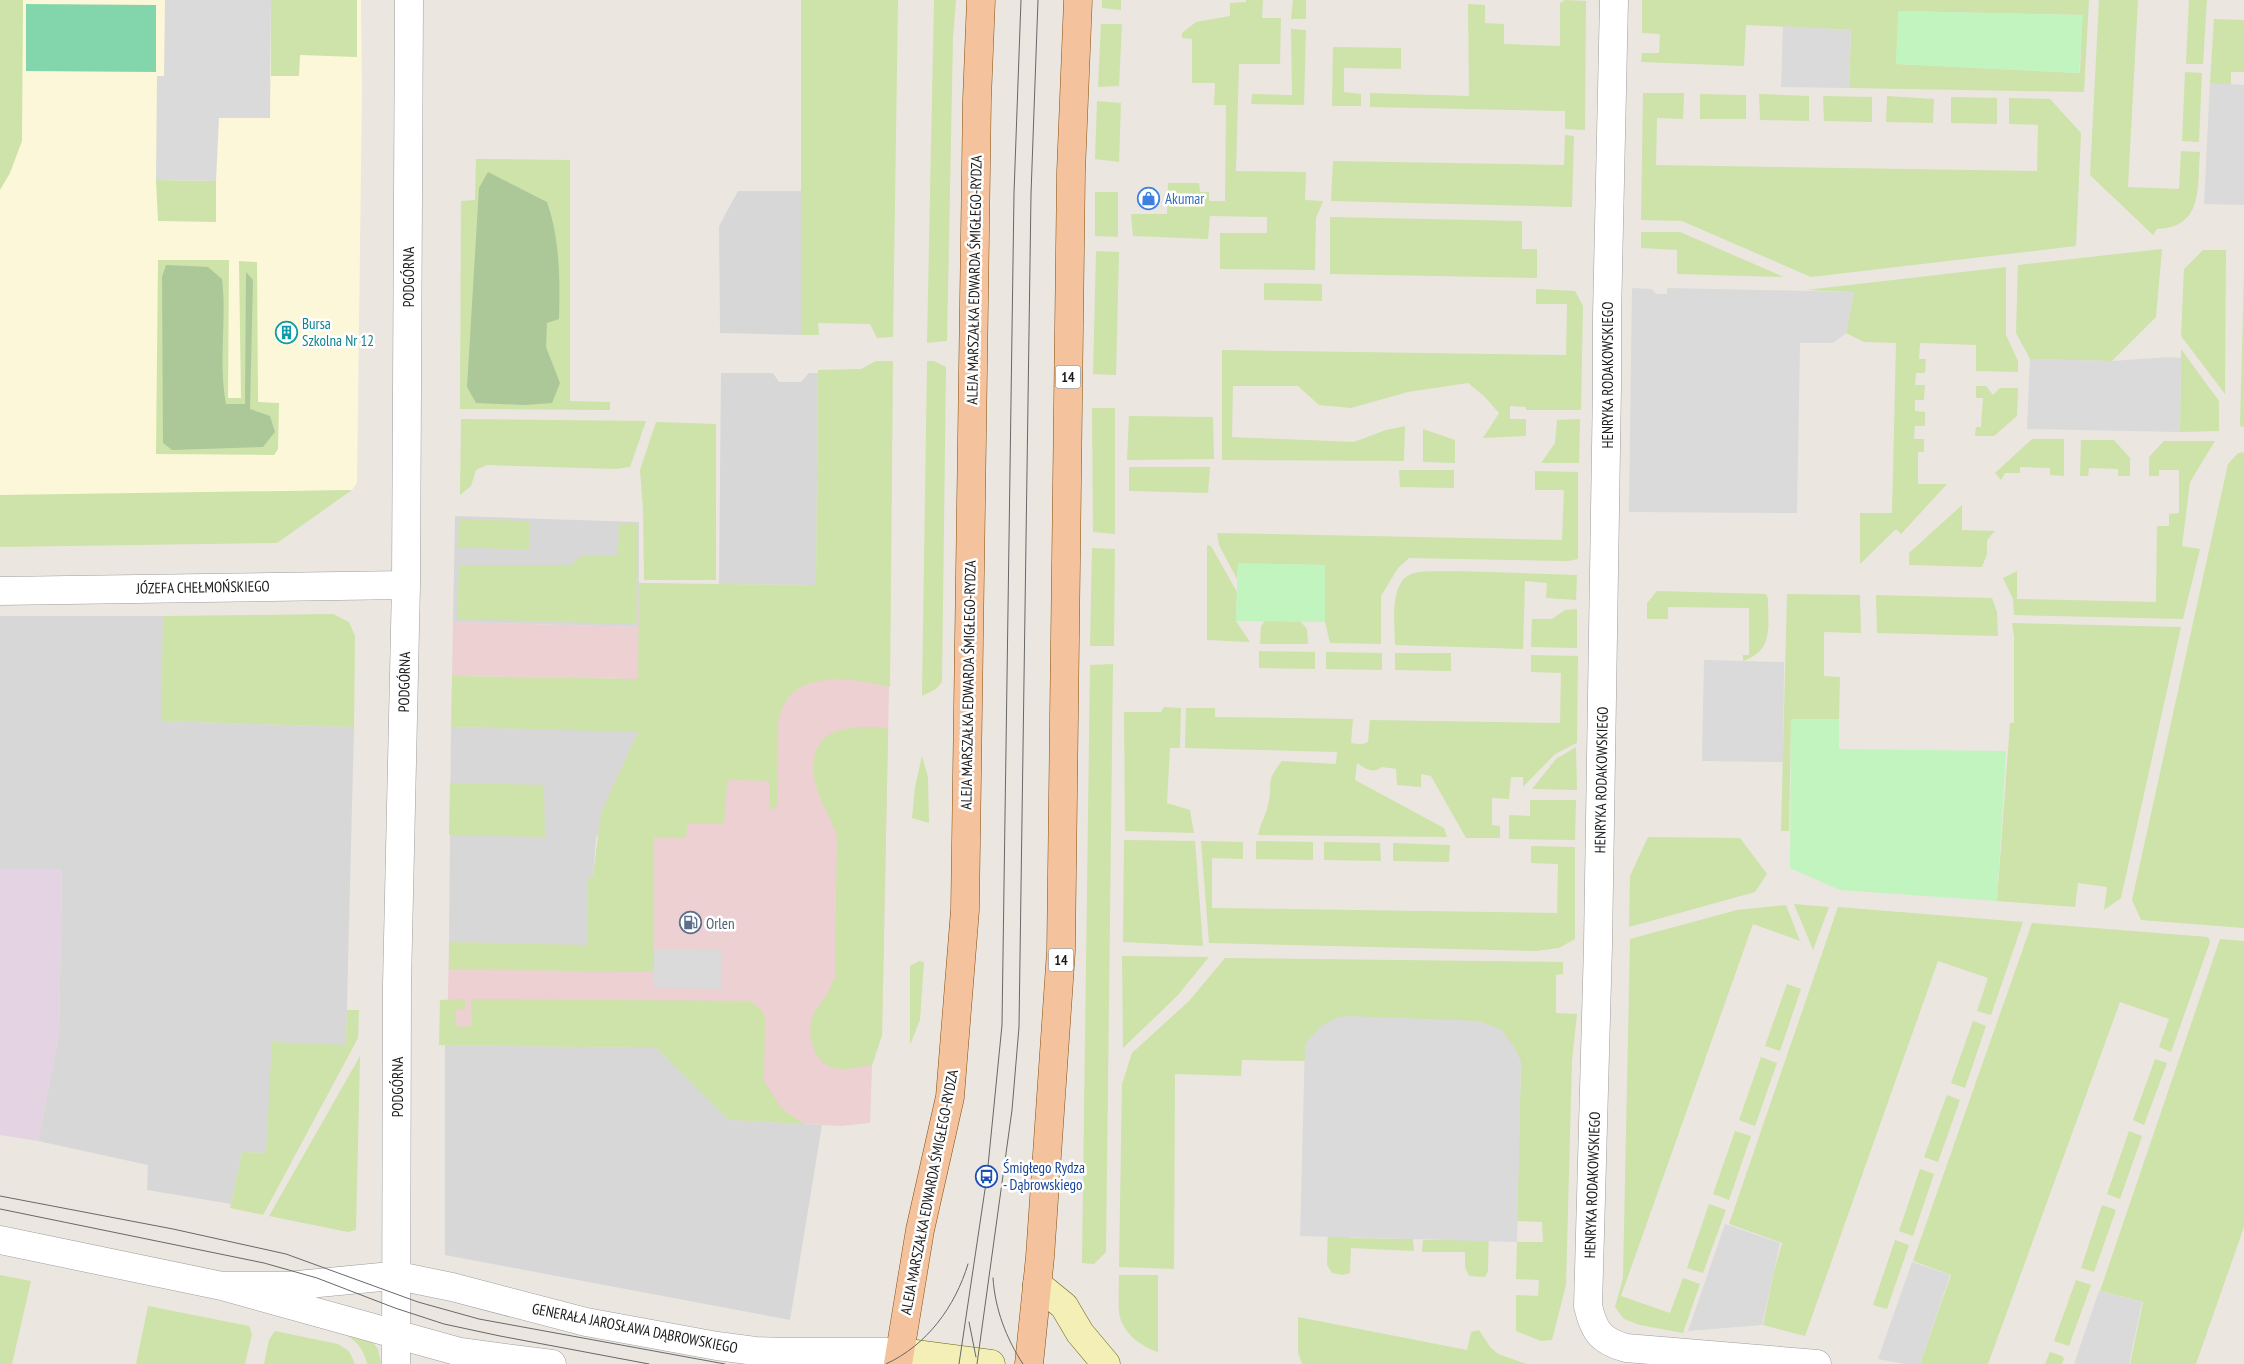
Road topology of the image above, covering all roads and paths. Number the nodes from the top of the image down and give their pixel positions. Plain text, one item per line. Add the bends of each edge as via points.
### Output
1 (409, 0) edge
2 (981, 0) edge
3 (1078, 0) edge
4 (1614, 0) edge
5 (406, 585) junction
6 (0, 591) edge
7 (0, 1240) edge
8 (396, 1278) junction
9 (1037, 1284) junction
10 (222, 1286) junction
11 (396, 1334) junction
12 (899, 1358) edge
13 (396, 1364) edge
14 (552, 1364) edge
15 (991, 1364) edge
16 (1029, 1364) edge
17 (1106, 1364) edge
18 (1817, 1364) edge

1 - 5 street, PODGÓRNA
2 - 12 main road, ALEJA MARSZAŁKA EDWARDA ŚMIGŁEGO-RYDZA via 962,966 950,1097 920,1230
3 - 9 main road, 14 via 1071,172 1062,951
4 - 18 street, HENRYKA RODAKOWSKIEGO via 1598,946 1588,1306 1598,1334 1614,1345
5 - 6 street, JÓZEFA CHEŁMOŃSKIEGO
5 - 8 street, PODGÓRNA via 397,984
7 - 10 street, GENERAŁA JAROSŁAWA DĄBROWSKIEGO
8 - 10 street, GENERAŁA JAROSŁAWA DĄBROWSKIEGO via 287,1286
8 - 11 street, PODGÓRNA
8 - 12 street, GENERAŁA JAROSŁAWA DĄBROWSKIEGO via 452,1287 586,1322 717,1346
9 - 16 main road, 14
9 - 17 main road via 1064,1306 1080,1333
10 - 11 street, GENERAŁA JAROSŁAWA DĄBROWSKIEGO
11 - 13 street, PODGÓRNA
11 - 14 street, GENERAŁA JAROSŁAWA DĄBROWSKIEGO via 460,1352
12 - 15 main road, GENERAŁA JAROSŁAWA DĄBROWSKIEGO

